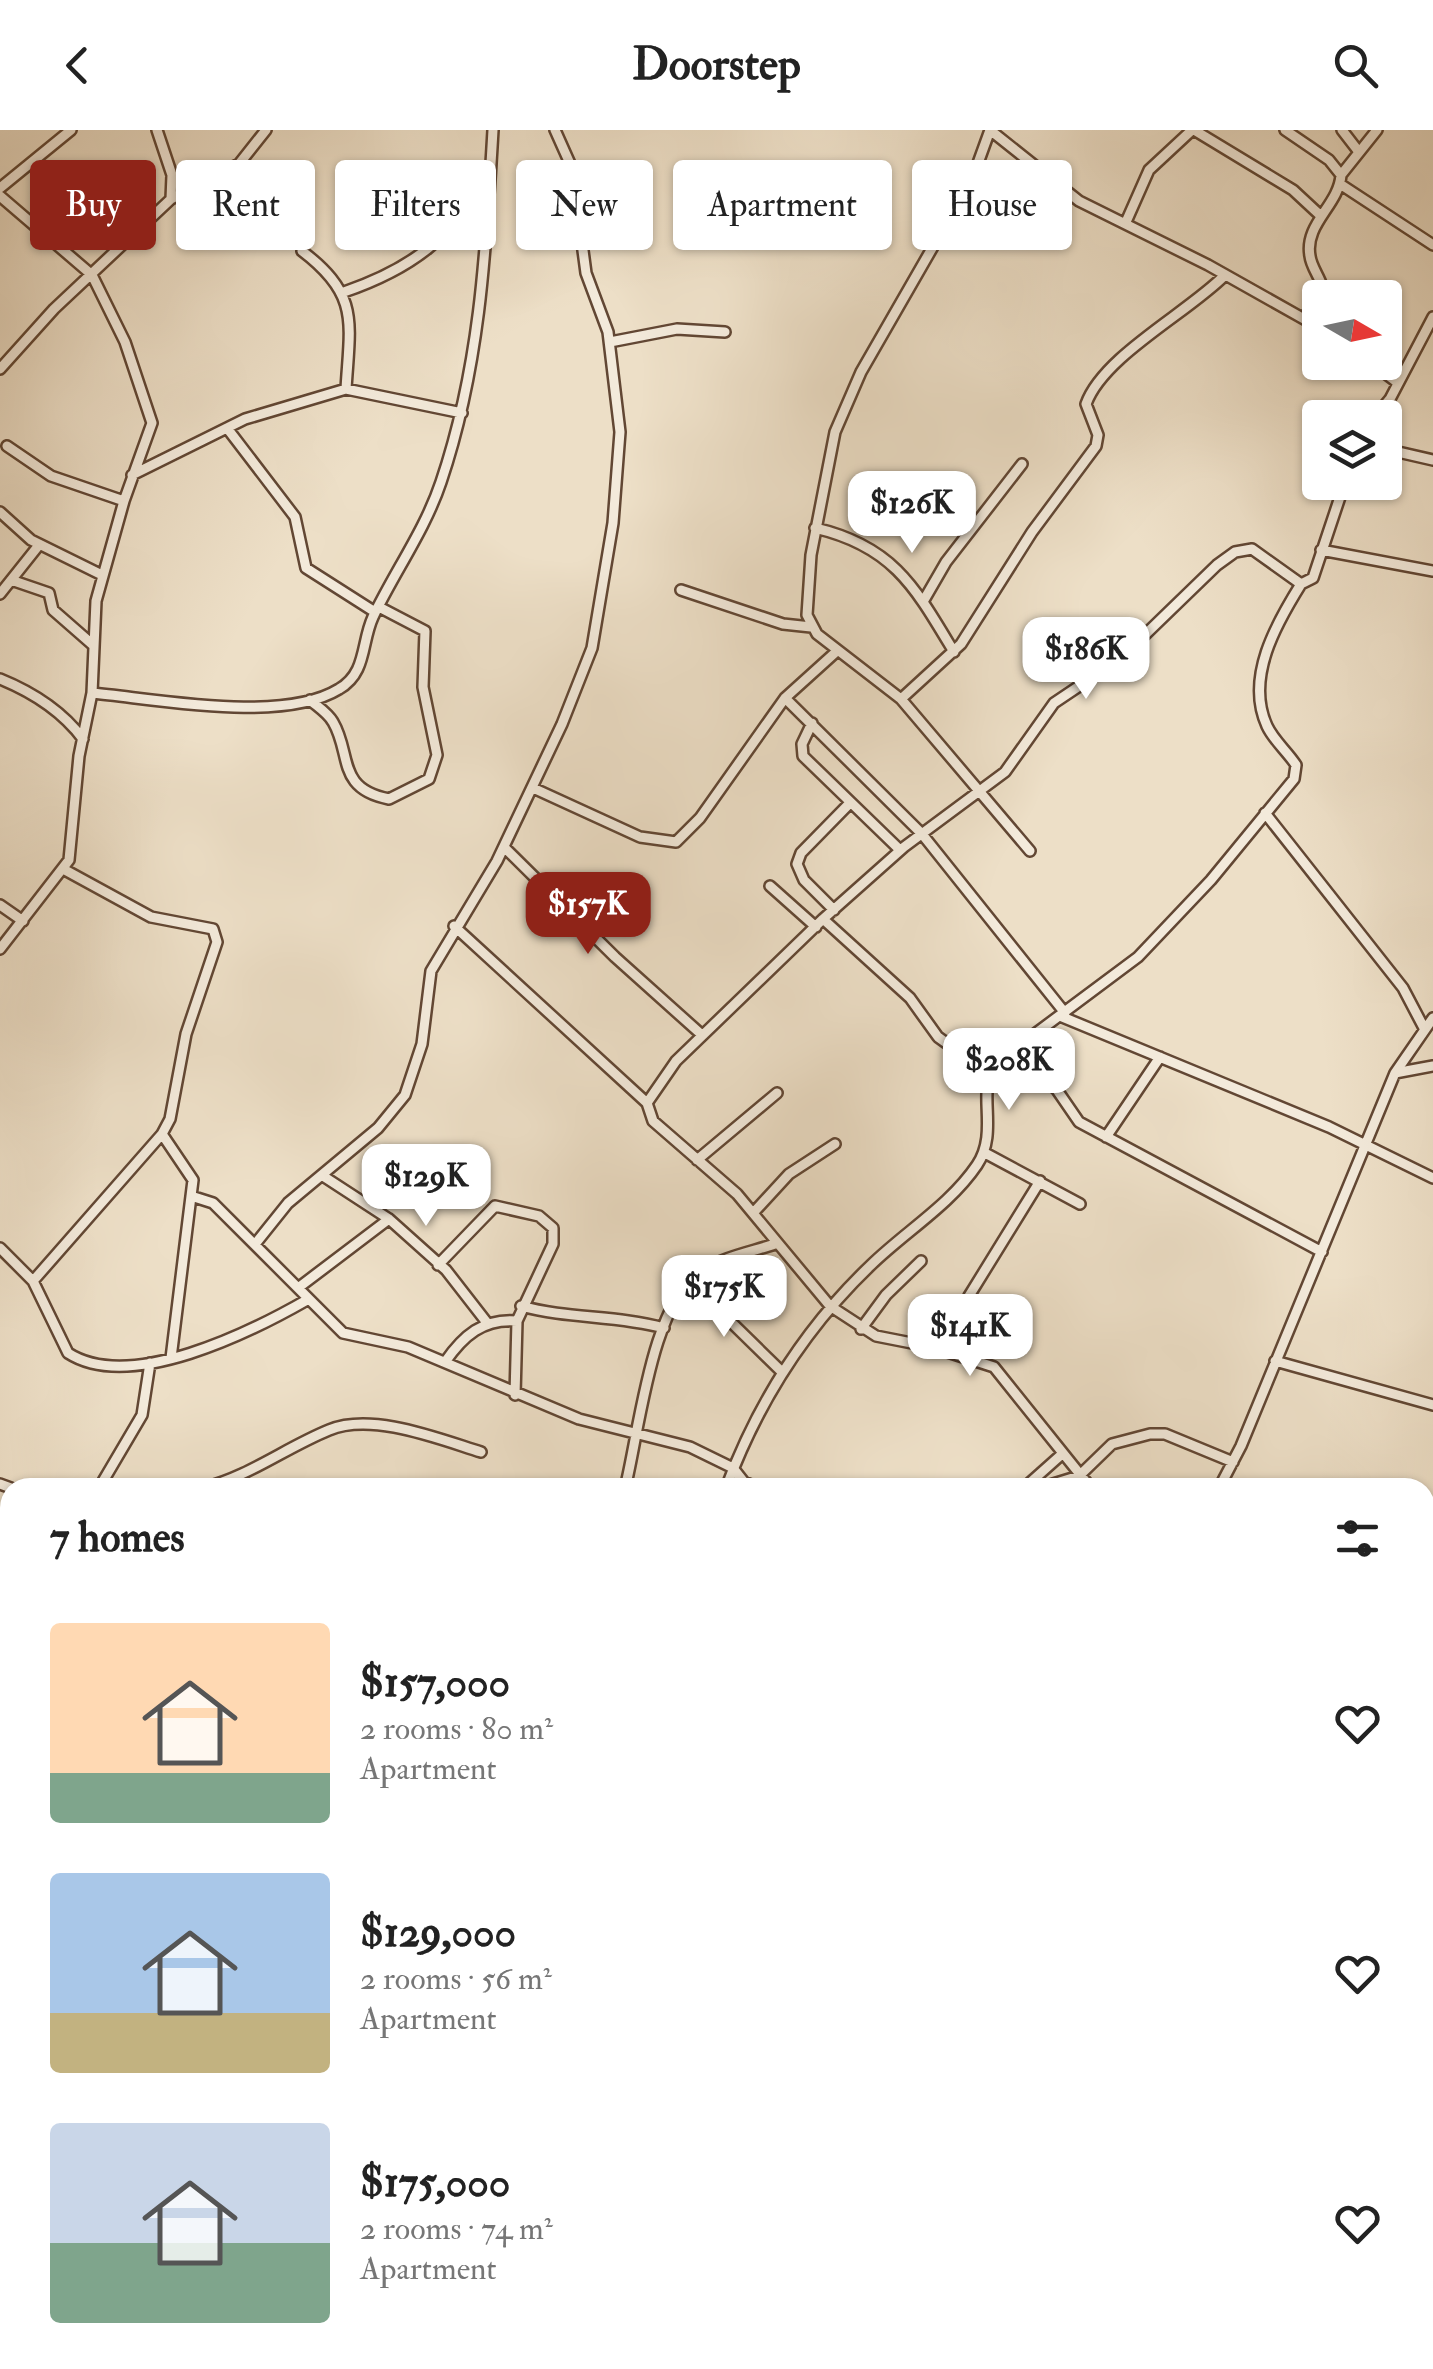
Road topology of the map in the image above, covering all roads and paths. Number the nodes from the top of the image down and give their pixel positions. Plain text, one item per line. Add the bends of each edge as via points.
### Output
1 (72, 130) edge
2 (157, 130) edge
3 (266, 130) edge
4 (494, 130) edge
5 (555, 130) edge
6 (990, 130) edge
7 (1193, 130) edge
8 (1284, 130) edge
9 (1342, 130) edge
10 (1377, 130) edge
11 (1359, 152) junction
12 (492, 160) edge
13 (1340, 180) junction
14 (0, 188) edge
15 (0, 196) edge
16 (171, 199) junction
17 (1320, 216) junction
18 (1126, 222) junction
19 (1433, 245) edge
20 (429, 250) edge
21 (485, 250) edge
22 (302, 251) dead end
23 (1225, 274) junction
24 (92, 275) junction
25 (1320, 280) edge
26 (344, 292) junction
27 (1302, 316) edge
28 (1433, 317) edge
29 (725, 332) dead end
30 (610, 342) junction
31 (0, 370) edge
32 (1394, 380) edge
33 (1398, 383) junction
34 (346, 389) junction
35 (1386, 400) edge
36 (462, 413) junction
37 (227, 428) junction
38 (7, 446) dead end
39 (1402, 454) edge
40 (1433, 460) edge
41 (1022, 464) dead end
42 (132, 474) junction
43 (1339, 500) edge
44 (124, 501) junction
45 (0, 512) edge
46 (815, 528) junction
47 (39, 544) junction
48 (1322, 550) junction
49 (1433, 570) edge
50 (0, 573) edge
51 (102, 575) junction
52 (11, 580) junction
53 (1301, 584) junction
54 (681, 590) dead end
55 (0, 594) edge
56 (924, 600) junction
57 (377, 610) junction
58 (811, 626) junction
59 (94, 646) junction
60 (837, 651) junction
61 (954, 652) junction
62 (0, 678) edge
63 (92, 693) junction
64 (785, 698) junction
65 (900, 699) junction
66 (310, 700) junction
67 (812, 723) junction
68 (83, 739) junction
69 (533, 788) junction
70 (981, 792) junction
71 (849, 804) junction
72 (1264, 813) junction
73 (922, 834) junction
74 (504, 848) junction
75 (900, 850) junction
76 (1030, 851) dead end
77 (64, 870) junction
78 (770, 886) dead end
79 (0, 905) edge
80 (834, 910) junction
81 (23, 921) junction
82 (820, 923) junction
83 (454, 926) junction
84 (0, 948) edge
85 (1062, 1014) junction
86 (1433, 1018) edge
87 (1424, 1028) junction
88 (702, 1035) junction
89 (1014, 1049) junction
90 (1160, 1057) junction
91 (1433, 1066) edge
92 (988, 1072) junction
93 (1395, 1073) junction
94 (777, 1094) dead end
95 (647, 1103) junction
96 (162, 1134) junction
97 (1106, 1136) junction
98 (1366, 1143) junction
99 (835, 1144) dead end
100 (984, 1152) junction
101 (697, 1160) junction
102 (323, 1176) junction
103 (1433, 1178) edge
104 (1040, 1181) junction
105 (191, 1196) junction
106 (1080, 1204) dead end
107 (754, 1212) junction
108 (389, 1220) junction
109 (256, 1244) junction
110 (775, 1244) junction
111 (0, 1248) edge
112 (1322, 1252) junction
113 (920, 1261) dead end
114 (438, 1265) junction
115 (689, 1281) junction
116 (33, 1282) junction
117 (298, 1288) junction
118 (307, 1300) junction
119 (520, 1306) junction
120 (830, 1306) junction
121 (517, 1321) junction
122 (488, 1324) junction
123 (664, 1328) junction
124 (862, 1330) junction
125 (948, 1352) junction
126 (171, 1358) junction
127 (1275, 1361) junction
128 (445, 1362) junction
129 (150, 1364) junction
130 (782, 1372) junction
131 (515, 1396) junction
132 (1433, 1405) edge
133 (633, 1436) junction
134 (481, 1452) dead end
135 (1061, 1456) junction
136 (1233, 1462) junction
137 (734, 1468) junction
138 (1079, 1476) junction
139 (104, 1478) edge
140 (234, 1478) edge
141 (627, 1478) edge
142 (730, 1478) edge
143 (741, 1478) edge
144 (1036, 1478) edge
145 (1072, 1478) edge
146 (1224, 1478) edge

1 - 14 street
2 - 16 street via 172,176
3 - 16 street via 239,164
4 - 12 street
5 - 30 street via 572,168 586,273
6 - 18 street via 1066,194
6 - 46 street via 973,177 848,400 824,473
7 - 17 street via 1293,190
7 - 18 street via 1158,157
8 - 13 street via 1329,160
9 - 11 street
10 - 11 street
11 - 13 street
13 - 17 street
13 - 19 street
15 - 24 street
16 - 24 street
17 - 25 street via 1309,250
18 - 23 street
20 - 26 street
21 - 36 street via 478,336
22 - 26 street
23 - 27 street
23 - 61 street via 1091,392 1086,404 1096,446
24 - 31 street
24 - 42 street via 151,411
26 - 34 street
28 - 33 street
29 - 30 street via 678,329
30 - 69 street via 620,432 601,612 584,676
32 - 33 street
33 - 35 street
34 - 36 street
34 - 37 street
36 - 57 street via 426,520
37 - 42 street
37 - 57 street via 295,518 310,572
38 - 44 street via 51,476
39 - 40 street
41 - 56 street
42 - 44 street
43 - 48 street
44 - 51 street
45 - 47 street
46 - 56 street via 869,546
46 - 58 street via 806,599
47 - 51 street
47 - 52 street
48 - 49 street
48 - 53 street via 1313,578
50 - 52 street
51 - 59 street
52 - 55 street
52 - 59 street via 49,593 54,610
53 - 70 street via 1260,553 1235,552 1179,596 1121,658 1054,703 1005,772
53 - 72 street via 1274,627 1261,692 1266,724 1296,774
54 - 58 street via 783,624
56 - 61 street
57 - 66 street via 354,678
57 - 66 street via 425,631 421,670 437,755 429,778 389,799 362,787 348,774 332,721
58 - 60 street
59 - 63 street
60 - 64 street
60 - 65 street
61 - 65 street
62 - 68 street via 60,714
63 - 66 street via 232,707
63 - 68 street
64 - 67 street
64 - 69 street via 676,842 640,837
65 - 70 street
67 - 71 street via 803,756
67 - 73 street
68 - 77 street
69 - 74 street
70 - 73 street
70 - 76 street
71 - 75 street
71 - 80 street via 796,864
72 - 85 street via 1138,957
72 - 87 street via 1402,988
73 - 75 street
73 - 85 street
74 - 83 street
74 - 88 street
75 - 80 street
77 - 81 street
77 - 96 street via 151,916 217,934
78 - 82 street
79 - 81 street
80 - 82 street
81 - 84 street
82 - 88 street
82 - 92 street via 910,998 938,1037
83 - 95 street
83 - 102 street via 431,971 422,1044 405,1094
85 - 89 street
85 - 90 street
86 - 87 street
87 - 93 street
88 - 95 street
89 - 92 street
89 - 97 street via 1080,1122
90 - 97 street
90 - 98 street
91 - 93 street
92 - 100 street
93 - 98 street
94 - 101 street
95 - 101 street via 653,1121
96 - 105 street via 189,1168
96 - 116 street
97 - 112 street
98 - 103 street
98 - 112 street
99 - 107 street via 789,1174
100 - 104 street
100 - 120 street via 962,1185
101 - 107 street
102 - 108 street
102 - 109 street via 288,1203
104 - 106 street
104 - 125 street via 970,1296
105 - 109 street via 213,1203
105 - 126 street
107 - 110 street
108 - 114 street
108 - 117 street
109 - 117 street
110 - 115 street via 710,1266
110 - 120 street
111 - 116 street
112 - 127 street
113 - 124 street
114 - 119 street via 495,1206 540,1216 553,1228 553,1244
114 - 122 street
115 - 123 street
115 - 130 street
116 - 129 street via 73,1357
117 - 118 street
118 - 126 street via 252,1332
118 - 128 street via 343,1332
119 - 121 street
119 - 123 street
120 - 124 street
120 - 130 street
121 - 122 street
121 - 131 street
122 - 128 street via 466,1335
123 - 133 street
124 - 125 street
125 - 135 street via 994,1368
126 - 129 street
127 - 132 street
127 - 136 street
128 - 131 street
129 - 139 street via 142,1415
130 - 137 street
131 - 133 street
133 - 137 street via 690,1448
133 - 141 street
134 - 140 street via 380,1426 342,1426
135 - 138 street
135 - 144 street
136 - 138 street via 1166,1434 1150,1434 1104,1449
136 - 146 street
137 - 142 street
137 - 143 street
138 - 145 street

